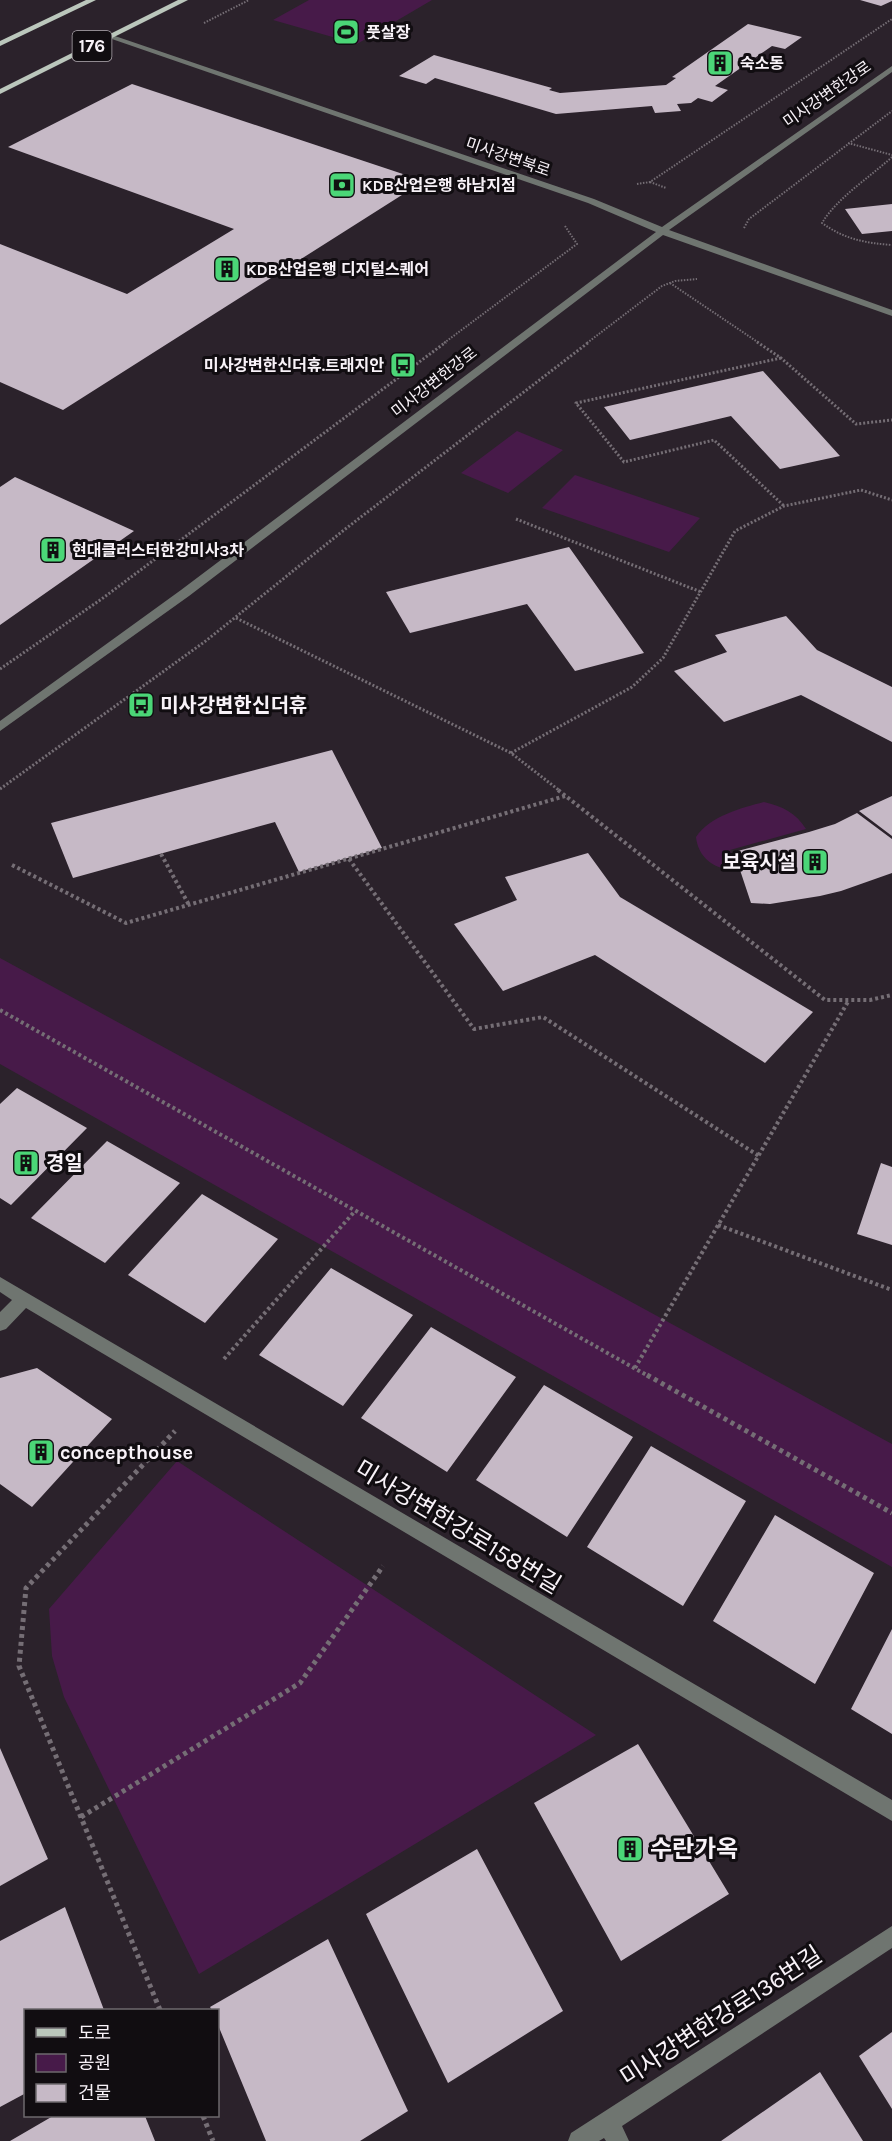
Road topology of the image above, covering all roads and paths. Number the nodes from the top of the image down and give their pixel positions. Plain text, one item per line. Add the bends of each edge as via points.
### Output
1 (92, 0) edge
2 (184, 0) edge
3 (249, 0) edge
4 (892, 19) edge
5 (196, 27) dead end
6 (112, 36) junction
7 (0, 44) edge
8 (892, 68) edge
9 (0, 92) edge
10 (892, 111) edge
11 (804, 130) junction
12 (850, 143) junction
13 (892, 156) edge
14 (650, 182) dead end
15 (749, 219) dead end
16 (560, 222) dead end
17 (662, 231) junction
18 (892, 246) edge
19 (698, 279) dead end
20 (670, 283) junction
21 (892, 313) edge
22 (781, 358) junction
23 (892, 420) edge
24 (892, 500) edge
25 (784, 506) junction
26 (516, 519) dead end
27 (701, 592) junction
28 (236, 618) junction
29 (0, 669) edge
30 (0, 727) edge
31 (511, 753) junction
32 (0, 789) edge
33 (566, 796) junction
34 (161, 854) dead end
35 (349, 859) junction
36 (12, 866) dead end
37 (189, 905) junction
38 (892, 995) edge
39 (849, 1000) junction
40 (0, 1010) edge
41 (759, 1156) junction
42 (355, 1211) junction
43 (718, 1225) junction
44 (0, 1284) edge
45 (892, 1290) edge
46 (24, 1299) junction
47 (0, 1324) edge
48 (224, 1359) dead end
49 (635, 1368) junction
50 (175, 1431) dead end
51 (892, 1513) edge
52 (383, 1566) dead end
53 (892, 1811) edge
54 (81, 1817) junction
55 (892, 1936) edge
56 (160, 2009) edge
57 (204, 2117) edge
58 (613, 2132) edge
59 (213, 2141) edge
60 (579, 2141) edge

1 - 7 main road, 176
2 - 6 main road, 176
3 - 5 path
4 - 14 path
6 - 9 main road, 176
6 - 17 street, 미사강변북로 via 591,201
8 - 11 street, 미사강변한강로
10 - 12 path
11 - 12 path
11 - 17 street, 미사강변한강로
12 - 13 path
12 - 15 path
13 - 18 path via 844,196 822,223 841,238
16 - 29 path via 577,244 103,598
17 - 21 street, 미사강변북로
17 - 30 street, 미사강변한강로
19 - 20 path
20 - 22 path
20 - 28 path via 530,387
22 - 23 path via 856,423
22 - 25 path via 576,402 624,462 714,440
24 - 25 path via 861,490
25 - 27 path via 735,531
26 - 27 path
27 - 31 path via 663,658 632,687
28 - 31 path
28 - 32 path
31 - 33 path
33 - 35 path
33 - 39 path via 825,1000
34 - 37 path
35 - 37 path
35 - 41 path via 474,1029 543,1017
36 - 37 path via 126,923
38 - 39 path
39 - 41 path
40 - 42 path
41 - 43 path
42 - 48 path
42 - 49 path
43 - 45 path
43 - 49 path
44 - 46 street, 미사강변한강로158번길
46 - 47 street
46 - 53 street, 미사강변한강로158번길
49 - 51 path
50 - 54 path via 26,1588 19,1666
52 - 54 path via 300,1683
54 - 56 path
55 - 58 street, 미사강변한강로136번길
57 - 59 path
58 - 60 street, 미사강변한강로136번길

